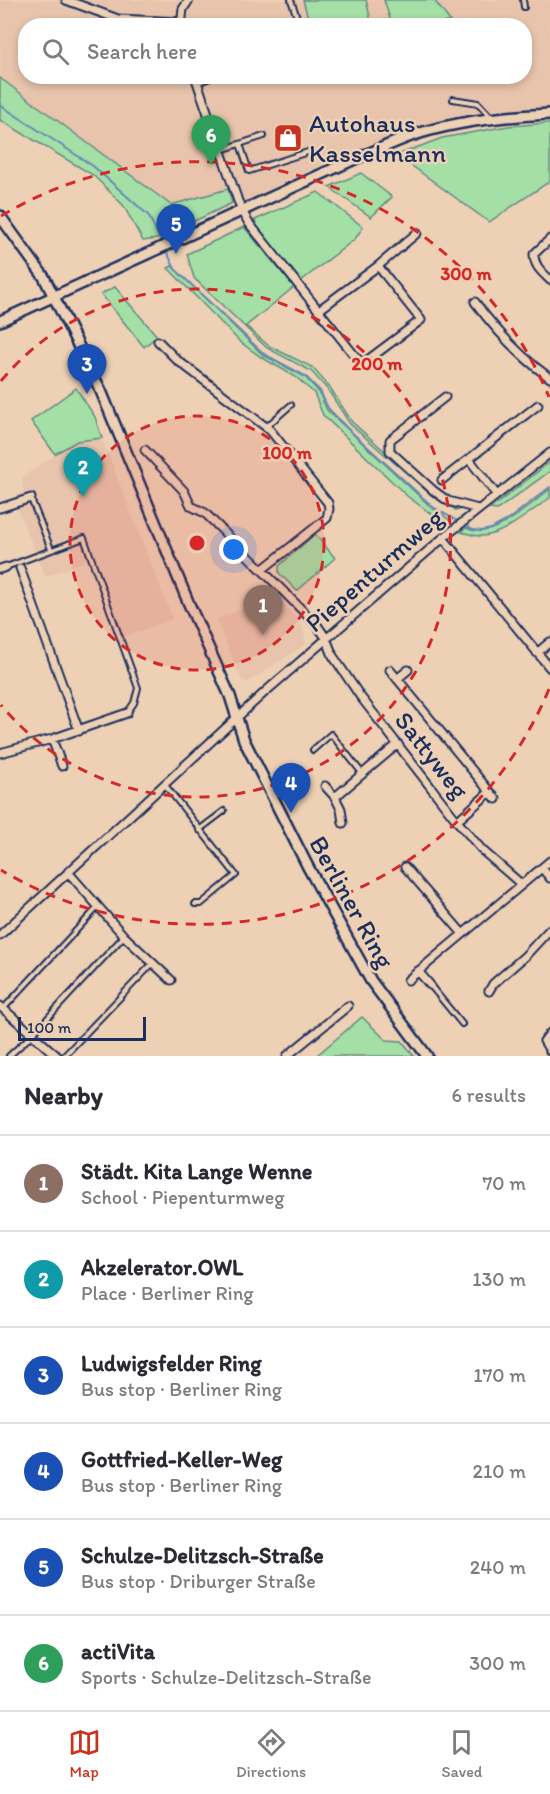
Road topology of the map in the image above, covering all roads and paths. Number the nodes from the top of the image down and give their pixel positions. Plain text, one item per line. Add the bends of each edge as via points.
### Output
1 (66, 0) edge
2 (189, 0) edge
3 (291, 0) edge
4 (523, 0) edge
5 (524, 7) dead end
6 (115, 18) edge
7 (182, 18) edge
8 (297, 18) edge
9 (197, 84) edge
10 (453, 99) dead end
11 (550, 114) edge
12 (492, 118) junction
13 (264, 136) dead end
14 (240, 144) junction
15 (221, 150) junction
16 (311, 151) dead end
17 (242, 211) junction
18 (0, 216) edge
19 (417, 233) dead end
20 (550, 239) edge
21 (378, 266) junction
22 (550, 280) edge
23 (55, 297) junction
24 (475, 302) dead end
25 (319, 310) junction
26 (0, 321) edge
27 (158, 341) dead end
28 (550, 378) edge
29 (445, 397) dead end
30 (291, 405) dead end
31 (538, 405) dead end
32 (266, 427) junction
33 (145, 450) dead end
34 (550, 453) edge
35 (469, 459) junction
36 (442, 480) dead end
37 (496, 494) junction
38 (31, 498) joint
39 (0, 508) edge
40 (475, 512) junction
41 (443, 538) junction
42 (51, 549) junction
43 (3, 568) edge
44 (20, 568) dead end
45 (263, 569) junction
46 (326, 638) junction
47 (550, 642) edge
48 (537, 652) junction
49 (550, 668) edge
50 (390, 670) dead end
51 (408, 670) dead end
52 (397, 679) junction
53 (127, 713) joint
54 (236, 717) junction
55 (80, 731) junction
56 (52, 739) junction
57 (398, 744) junction
58 (313, 750) dead end
59 (0, 753) edge
60 (62, 766) dead end
61 (362, 774) junction
62 (165, 785) junction
63 (325, 786) dead end
64 (490, 792) junction
65 (334, 797) junction
66 (496, 799) dead end
67 (224, 812) dead end
68 (457, 821) junction
69 (343, 823) dead end
70 (199, 831) junction
71 (550, 861) edge
72 (405, 867) dead end
73 (542, 868) junction
74 (68, 872) junction
75 (550, 878) edge
76 (521, 884) junction
77 (195, 904) dead end
78 (98, 907) junction
79 (550, 928) edge
80 (0, 934) edge
81 (463, 934) junction
82 (124, 936) junction
83 (153, 963) junction
84 (418, 971) junction
85 (171, 980) dead end
86 (408, 981) dead end
87 (430, 986) joint
88 (489, 991) dead end
89 (348, 1006) dead end
90 (1, 1007) edge
91 (462, 1024) dead end
92 (550, 1033) edge
93 (32, 1035) junction
94 (550, 1051) edge
95 (9, 1056) edge
96 (57, 1056) edge
97 (64, 1056) edge
98 (287, 1056) edge
99 (427, 1056) edge

1 - 6 street
2 - 7 street
3 - 8 lane
4 - 5 lane
9 - 15 street
10 - 12 lane via 478,103
11 - 12 main road
12 - 17 main road via 412,136
13 - 14 lane
14 - 15 lane
14 - 16 lane via 249,171
15 - 17 street
17 - 23 main road
17 - 25 street
18 - 23 main road, Berliner Ring
19 - 21 street
20 - 22 street via 534,254 536,265
21 - 25 street
21 - 25 street via 421,320 368,360 359,361
23 - 26 main road
23 - 54 main road, Berliner Ring via 112,416
24 - 28 street via 500,334
27 - 32 street via 177,360
29 - 40 street, Piepenturmweg via 390,440 390,451 434,491
30 - 32 lane
31 - 35 street, Piepenturmweg
32 - 45 street via 319,490 329,509 327,518
33 - 45 street, Sattyweg via 184,491 191,506 205,513
34 - 37 street, Piepenturmweg
35 - 36 street, Piepenturmweg
35 - 37 street
37 - 40 street, Piepenturmweg
38 - 39 street
38 - 42 lane
40 - 41 street, Piepenturmweg
41 - 46 street, Piepenturmweg
41 - 48 street
42 - 43 lane
42 - 53 lane via 84,538 138,688
44 - 55 street
45 - 46 street, Sattyweg
46 - 54 street, Piepenturmweg
46 - 57 street, Sattyweg via 333,656 360,696
47 - 48 street
48 - 49 street
50 - 52 street
51 - 52 street
52 - 64 street
53 - 55 street
54 - 62 street, Piepenturmweg
54 - 99 main road, Berliner Ring via 292,837 371,981
55 - 56 street
56 - 59 street
56 - 60 street
57 - 61 street
57 - 68 street, Sattyweg
58 - 61 lane via 331,735
61 - 65 street
62 - 70 lane
62 - 74 street, Piepenturmweg
63 - 65 street
64 - 66 street
64 - 68 street
65 - 69 street
67 - 70 lane
68 - 76 street, Sattyweg via 483,851
70 - 77 lane via 236,875 201,904
71 - 73 street
72 - 81 street
73 - 75 street
73 - 76 street
74 - 78 street
74 - 80 street, Piepenturmweg
76 - 81 street
78 - 82 street
78 - 90 lane
79 - 88 street
81 - 84 street
82 - 83 street
82 - 93 lane
83 - 85 street
83 - 97 lane
84 - 86 street
84 - 87 street
87 - 91 lane
89 - 98 street
90 - 93 street
92 - 94 street via 544,1041
93 - 95 lane
93 - 96 street

